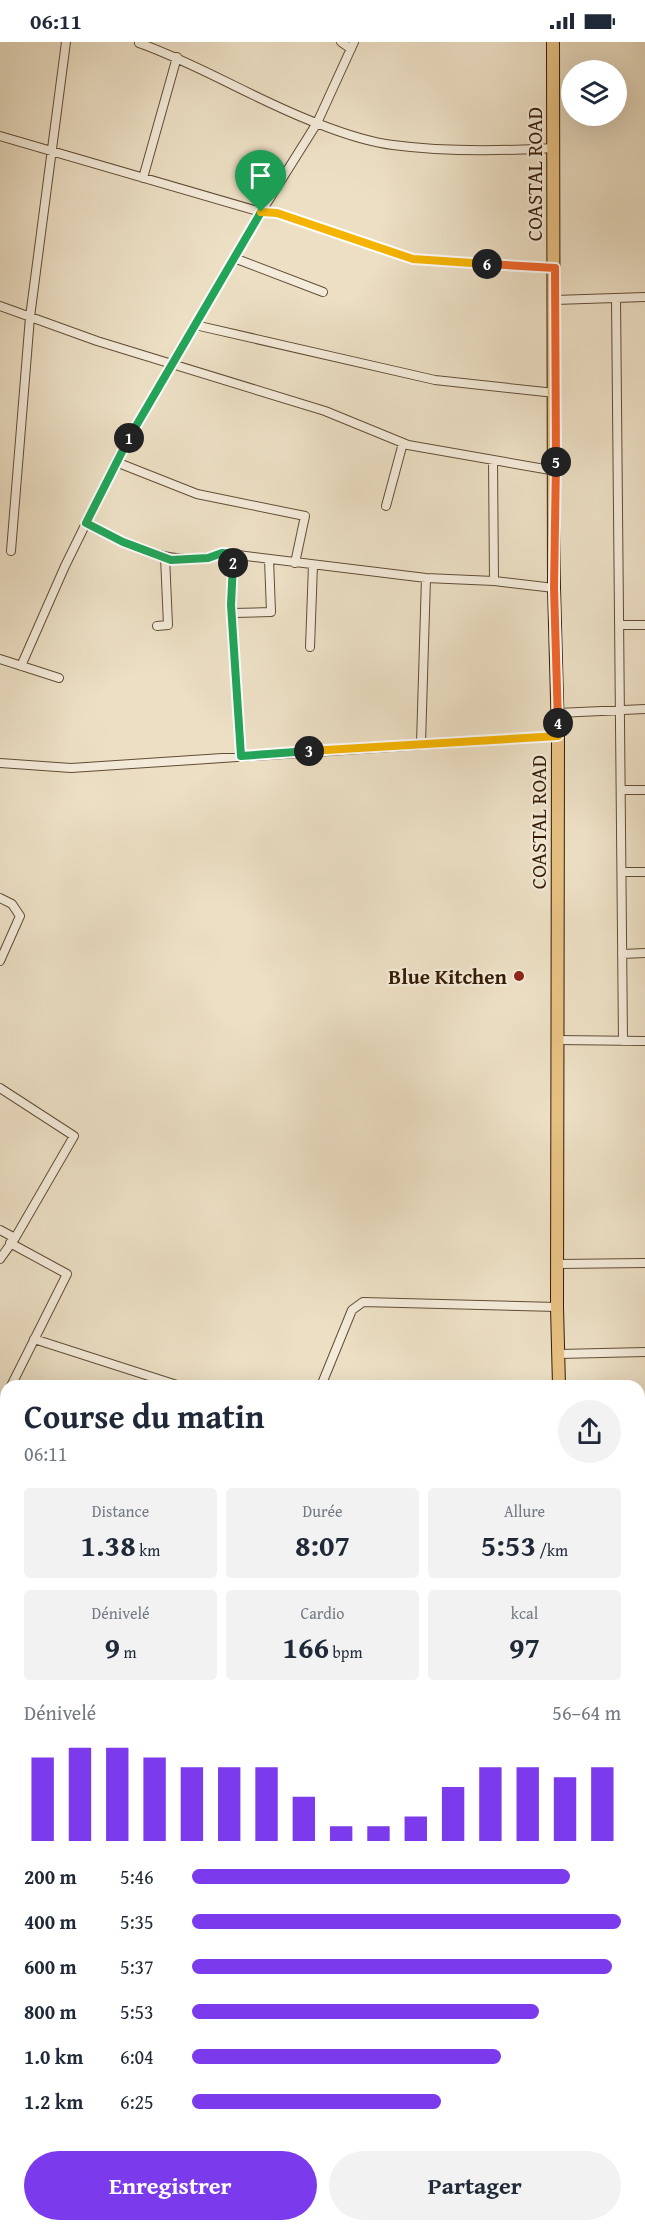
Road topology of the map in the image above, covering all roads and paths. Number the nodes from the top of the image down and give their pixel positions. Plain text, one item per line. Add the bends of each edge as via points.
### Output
1 (66, 42) edge
2 (341, 42) edge
3 (553, 42) edge
4 (139, 43) edge
5 (353, 45) edge
6 (177, 57) junction
7 (317, 123) junction
8 (0, 136) edge
9 (554, 148) junction
10 (52, 151) junction
11 (143, 178) junction
12 (261, 212) junction
13 (234, 258) junction
14 (555, 268) junction
15 (322, 292) dead end
16 (645, 297) edge
17 (616, 298) junction
18 (555, 300) junction
19 (0, 306) edge
20 (30, 317) junction
21 (195, 325) junction
22 (172, 364) junction
23 (555, 393) junction
24 (403, 443) junction
25 (493, 460) junction
26 (116, 462) junction
27 (556, 471) junction
28 (386, 506) dead end
29 (86, 523) junction
30 (11, 551) dead end
31 (234, 554) junction
32 (165, 557) junction
33 (269, 559) junction
34 (295, 563) junction
35 (313, 565) junction
36 (426, 578) junction
37 (494, 581) junction
38 (554, 588) junction
39 (232, 613) junction
40 (620, 625) junction
41 (645, 625) edge
42 (157, 626) dead end
43 (310, 647) dead end
44 (1, 662) edge
45 (21, 666) junction
46 (59, 678) dead end
47 (620, 709) junction
48 (645, 709) edge
49 (558, 713) junction
50 (558, 736) junction
51 (421, 743) junction
52 (241, 756) junction
53 (0, 763) edge
54 (621, 790) junction
55 (645, 790) edge
56 (622, 872) junction
57 (645, 872) edge
58 (0, 898) edge
59 (645, 953) edge
60 (622, 954) junction
61 (0, 961) edge
62 (558, 1040) junction
63 (623, 1041) junction
64 (645, 1041) edge
65 (0, 1088) edge
66 (0, 1230) edge
67 (13, 1240) junction
68 (0, 1259) edge
69 (645, 1263) edge
70 (557, 1264) junction
71 (557, 1307) junction
72 (34, 1339) junction
73 (645, 1353) edge
74 (558, 1354) junction
75 (14, 1380) edge
76 (154, 1380) edge
77 (323, 1380) edge
78 (559, 1380) edge

1 - 10 street
2 - 5 street
3 - 9 main road, COASTAL ROAD
4 - 6 street
5 - 7 street
6 - 7 street
6 - 11 street
7 - 9 street via 393,146
7 - 12 street
8 - 10 street
9 - 14 main road, COASTAL ROAD
10 - 11 street
10 - 20 street
11 - 12 street
12 - 13 street
12 - 14 street via 277,213 413,259
13 - 15 street
13 - 21 street
14 - 18 main road, COASTAL ROAD
16 - 17 street
17 - 18 street
17 - 40 street
18 - 23 main road, COASTAL ROAD
19 - 20 street
20 - 22 street
20 - 30 street
21 - 22 street
21 - 23 street via 435,380
22 - 24 street via 325,411
22 - 26 street
23 - 27 main road, COASTAL ROAD
24 - 25 street
24 - 28 street
25 - 27 street
25 - 37 street
26 - 29 street
26 - 34 street via 197,494 305,516
27 - 38 main road, COASTAL ROAD
29 - 32 street
29 - 45 street
31 - 32 street
31 - 33 street
31 - 39 street
32 - 42 street via 168,625
33 - 34 street
33 - 39 street via 271,612
34 - 35 street
35 - 36 street
35 - 43 street
36 - 37 street
36 - 51 street
37 - 38 street
38 - 49 main road, COASTAL ROAD
39 - 52 street
40 - 41 street
40 - 47 street
44 - 45 street
45 - 46 street
47 - 48 street
47 - 49 street
47 - 54 street
49 - 50 main road, COASTAL ROAD
50 - 51 street
50 - 62 main road, COASTAL ROAD
51 - 52 street
52 - 53 street via 71,768
54 - 55 street
54 - 56 street
56 - 57 street
56 - 60 street
58 - 61 street via 12,904 20,916
59 - 60 street
60 - 63 street
62 - 63 street
62 - 70 main road, COASTAL ROAD
63 - 64 street
65 - 67 street via 74,1136
66 - 67 street
67 - 68 street
67 - 72 street via 67,1274
69 - 70 street
70 - 71 main road, COASTAL ROAD
71 - 74 main road, COASTAL ROAD
71 - 77 street via 363,1302 352,1310
72 - 75 street
72 - 76 street
73 - 74 street
74 - 78 main road, COASTAL ROAD

